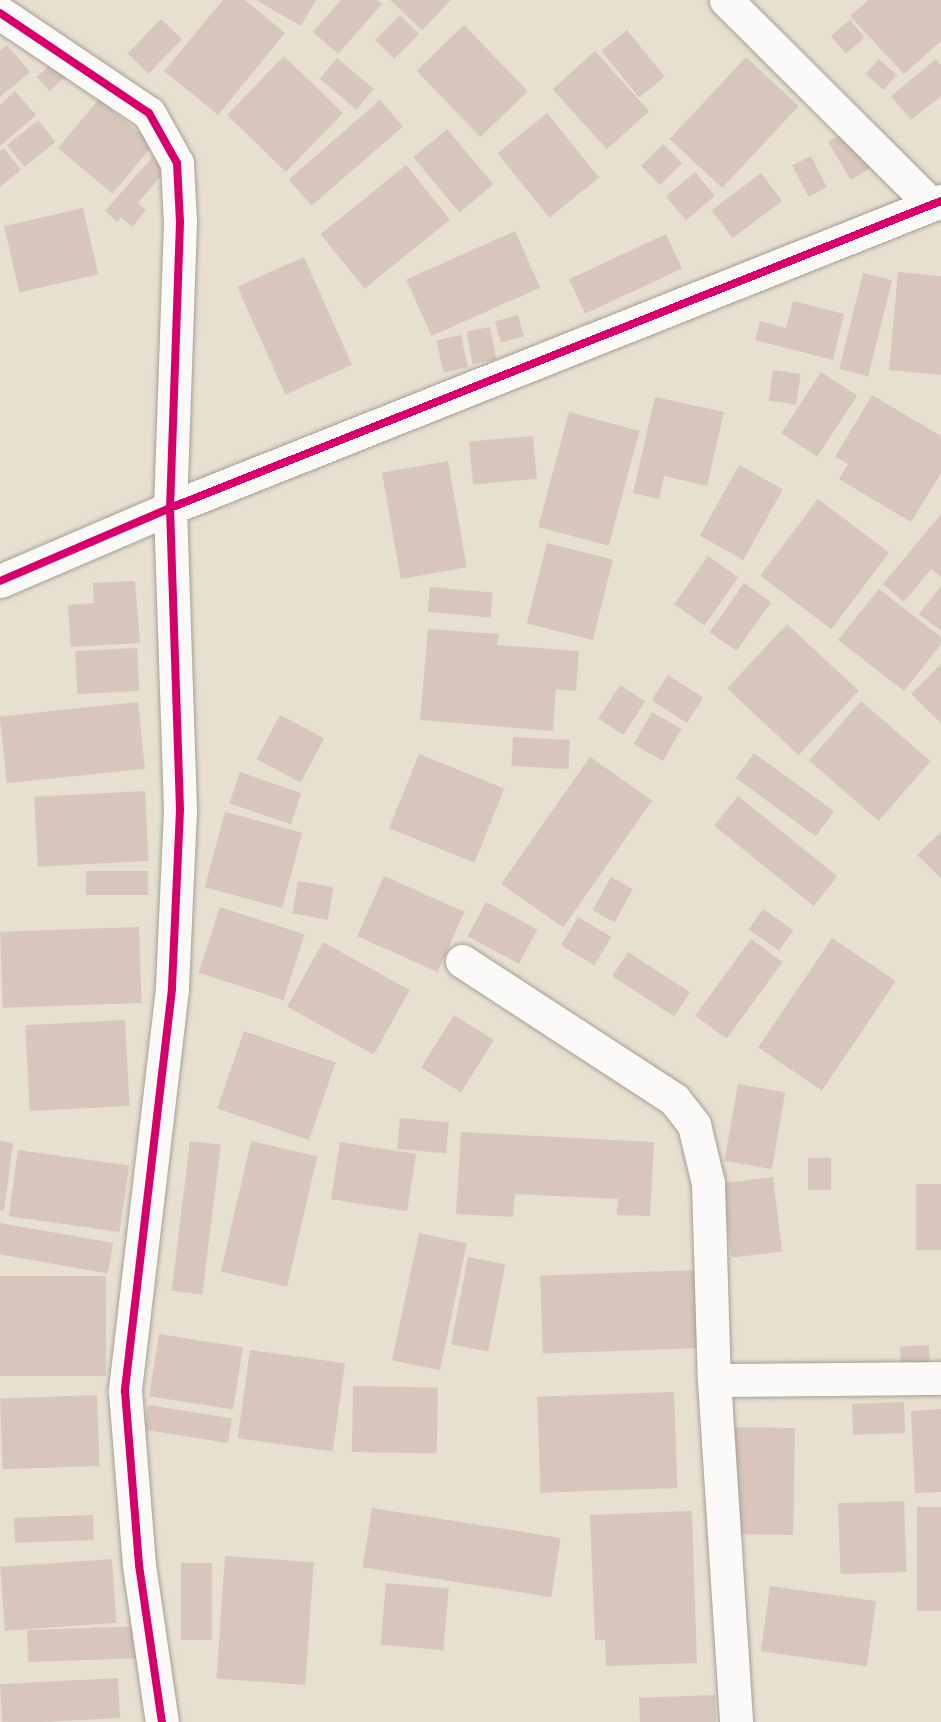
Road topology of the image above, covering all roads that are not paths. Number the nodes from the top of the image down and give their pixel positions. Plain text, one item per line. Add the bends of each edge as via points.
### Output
1 (726, 0) edge
2 (0, 13) edge
3 (936, 202) edge
4 (170, 508) junction
5 (0, 581) edge
6 (462, 961) dead end
7 (941, 1378) edge
8 (714, 1380) junction
9 (162, 1722) edge
10 (736, 1722) edge

1 - 3 street
2 - 4 street via 149,112 177,163 180,222
3 - 4 street
4 - 5 street
4 - 9 street via 180,810 172,989 125,1391 139,1565
6 - 8 street via 674,1099 694,1125 708,1183
7 - 8 street
8 - 10 street

